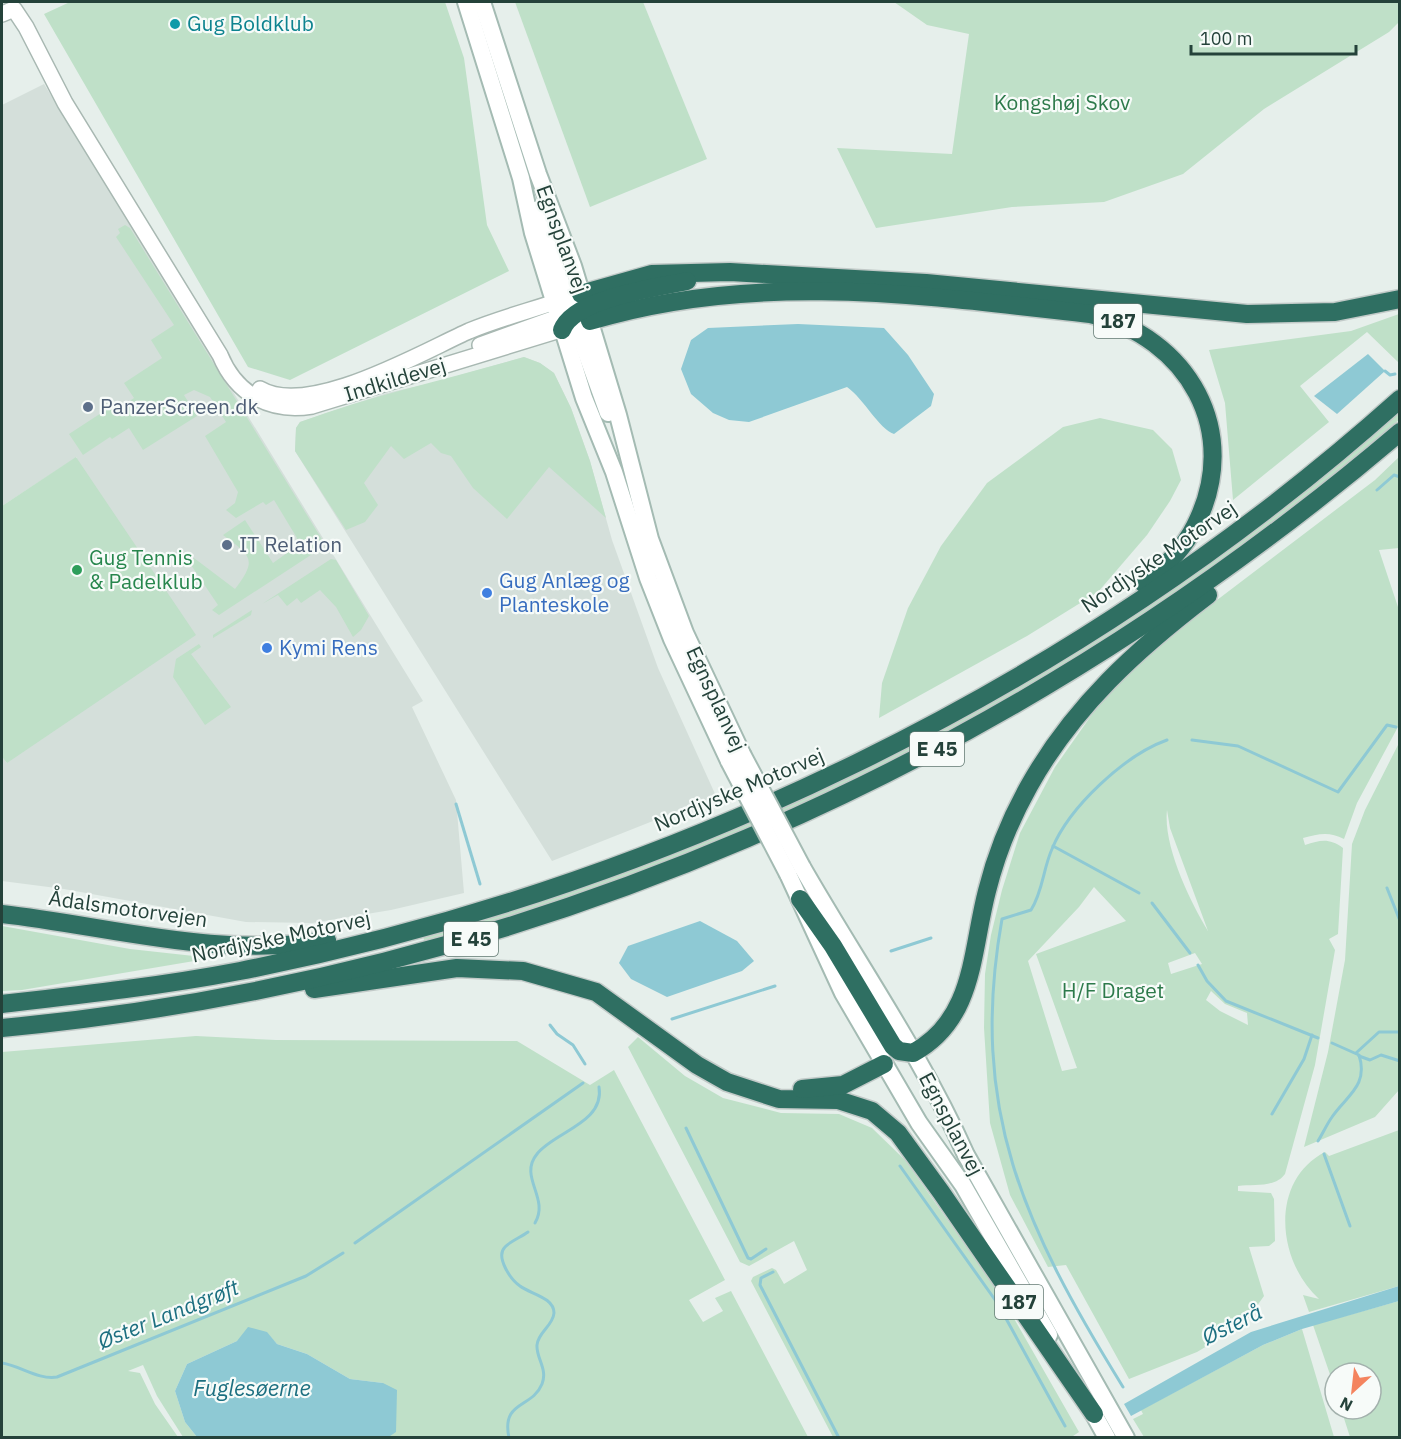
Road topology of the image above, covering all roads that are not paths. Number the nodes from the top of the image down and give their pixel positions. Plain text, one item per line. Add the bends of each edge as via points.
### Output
1 (466, 2) edge
2 (482, 2) edge
3 (8, 12) edge
4 (1400, 299) edge
5 (572, 312) junction
6 (220, 356) junction
7 (1400, 399) edge
8 (1400, 433) edge
9 (736, 758) junction
10 (846, 768) junction
11 (795, 871) junction
12 (800, 899) junction
13 (497, 906) junction
14 (2, 914) edge
15 (2, 1004) edge
16 (188, 1005) junction
17 (2, 1028) edge
18 (2, 1038) edge
19 (906, 1052) junction
20 (884, 1064) junction
21 (747, 1089) junction
22 (1094, 1414) junction
23 (1107, 1437) edge
24 (1126, 1437) edge

1 - 5 main road, Egnsplanvej via 521,178 532,233
2 - 5 main road, Egnsplanvej via 535,165
3 - 6 street, Indkildevej
4 - 5 highway, 187 via 1335,312 1247,314 915,283 729,272 652,274
5 - 6 street, Indkildevej via 469,332 407,363 306,396 266,392 246,381
5 - 6 street, Indkildevej via 449,363 294,409 261,401 245,392 227,373
5 - 9 main road, Egnsplanvej via 618,415 650,539
5 - 9 main road, Egnsplanvej via 584,398 614,472 648,578 672,639
5 - 10 highway, 187 via 783,290 840,291 1090,314 1114,319 1158,344 1192,384 1209,425 1210,482 1196,525 1162,570 1135,592 1056,642
7 - 10 highway, Nordjyske Motorvej / E 45 via 1260,516 1142,599 978,699
8 - 16 highway, E 45 via 1268,538 1116,644 993,718 901,767 749,838 551,914 366,967
8 - 19 highway via 1315,513 1138,651 1068,726 1028,788 1000,849 958,1010 936,1039
9 - 11 main road, Egnsplanvej, bridge
10 - 13 highway, Nordjyske Motorvej / E 45 via 716,827
11 - 12 main road, Egnsplanvej
11 - 19 main road, Egnsplanvej via 899,1028
12 - 19 highway via 888,1039
12 - 20 main road, Egnsplanvej via 822,951
13 - 14 highway, Ådalsmotorvejen via 306,944 260,946 176,940
13 - 15 highway, Nordjyske Motorvej / E 45 via 353,946 244,970
16 - 17 highway, E 45
16 - 18 highway
16 - 21 highway, 187 via 458,968 524,970 596,992 709,1072
19 - 20 main road
19 - 24 main road, Egnsplanvej
20 - 21 highway via 834,1087
20 - 22 main road, Egnsplanvej via 963,1185
21 - 22 highway, 187 via 779,1099 851,1103 890,1124
22 - 23 main road, Egnsplanvej

